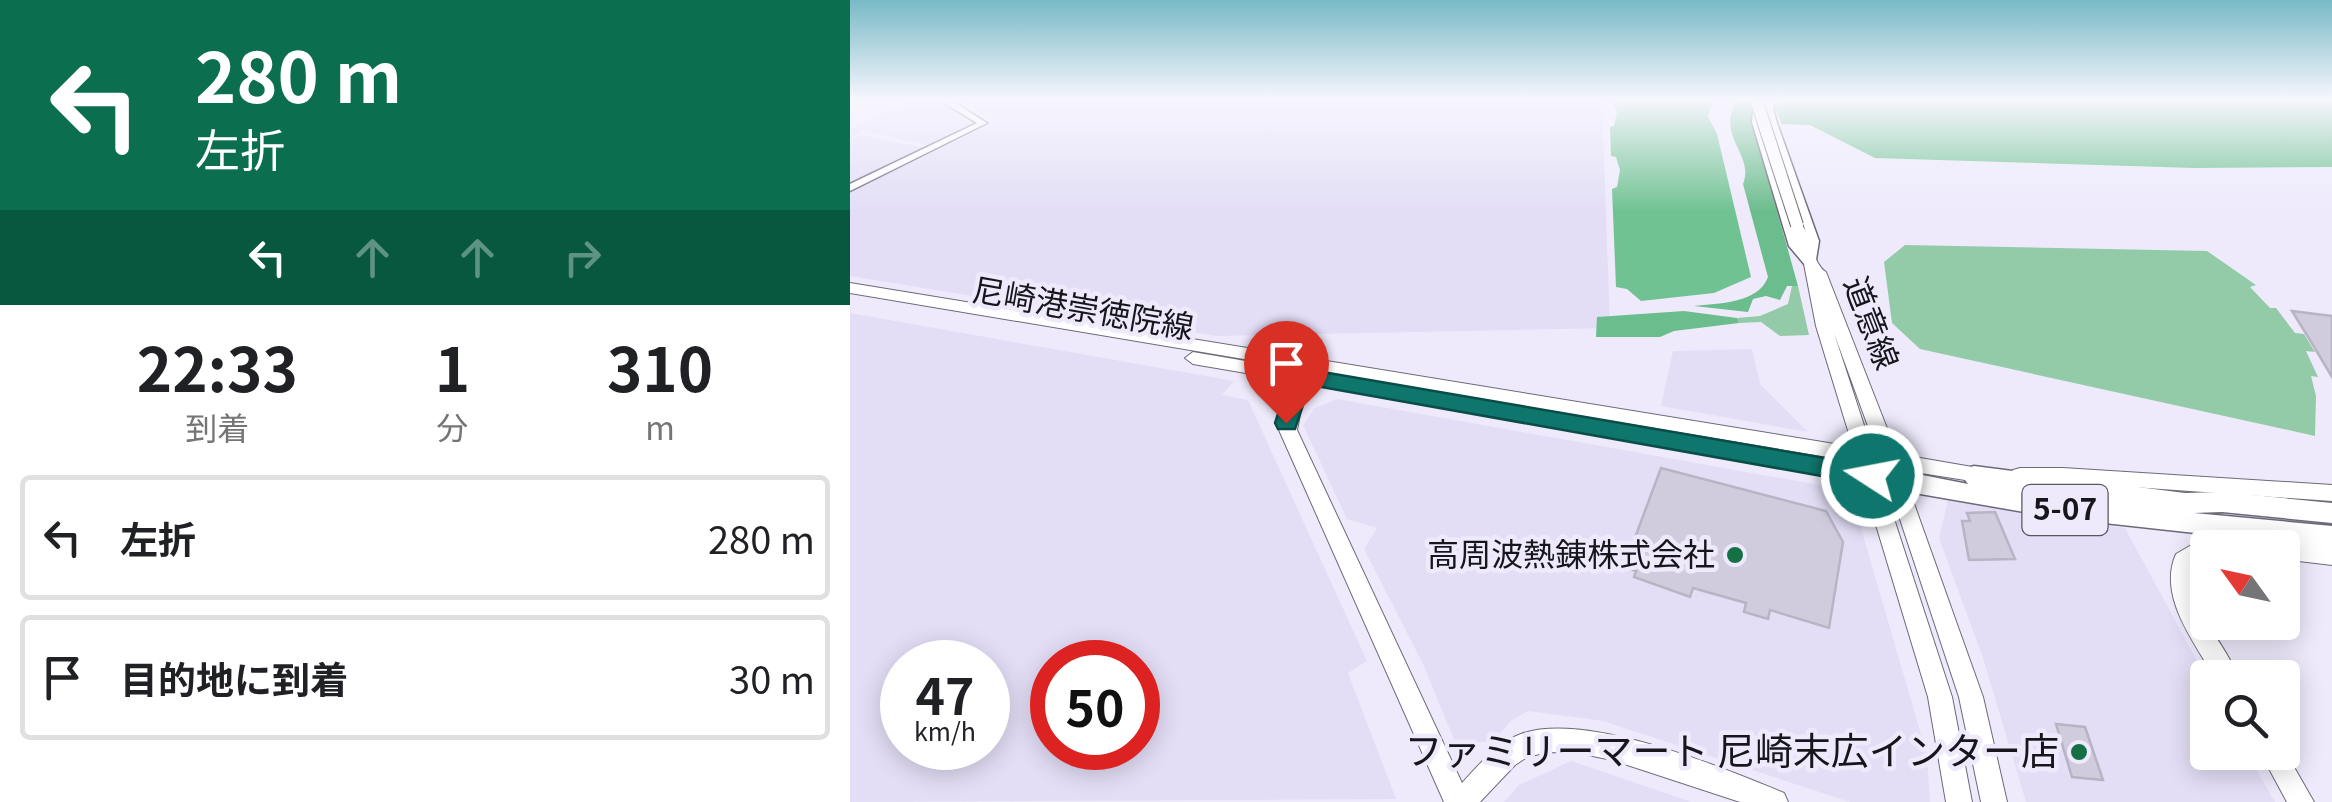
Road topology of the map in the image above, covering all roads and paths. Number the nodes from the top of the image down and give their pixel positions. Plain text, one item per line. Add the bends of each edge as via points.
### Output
1 (955, 136) edge
2 (1760, 136) edge
3 (1768, 136) edge
4 (1778, 136) edge
5 (850, 188) edge
6 (1811, 264) junction
7 (850, 288) edge
8 (850, 300) edge
9 (1311, 378) junction
10 (1882, 469) junction
11 (1974, 476) junction
12 (2332, 493) edge
13 (2332, 513) edge
14 (2228, 515) junction
15 (2332, 524) edge
16 (2332, 537) edge
17 (2300, 552) edge
18 (2190, 556) edge
19 (2332, 556) edge
20 (2190, 608) edge
21 (2282, 770) edge
22 (1460, 802) edge
23 (1775, 802) edge
24 (1959, 802) edge
25 (1994, 802) edge
26 (2301, 802) edge

1 - 5 street
2 - 6 street via 1794,246
3 - 6 street, 道意線, bridge
4 - 6 street via 1814,241
6 - 10 street, 道意線 via 1824,326
6 - 10 street, 道意線 via 1844,329
7 - 10 street, 尼崎港崇徳院線 via 1565,404
8 - 9 street, 尼崎港崇徳院線
9 - 10 street, 尼崎港崇徳院線
9 - 22 street via 1292,403 1288,430
10 - 11 street
10 - 14 highway, 5-07 via 2015,504
10 - 24 street via 1940,697
10 - 25 street via 1971,698
11 - 12 street via 2062,474
11 - 14 highway, 5-07 via 2185,503
13 - 14 highway, 5-07
14 - 15 highway, 5-07
14 - 16 highway, 5-07
17 - 19 street
18 - 20 street via 2180,573
21 - 26 street
22 - 23 street via 1508,755 1552,739 1618,749

